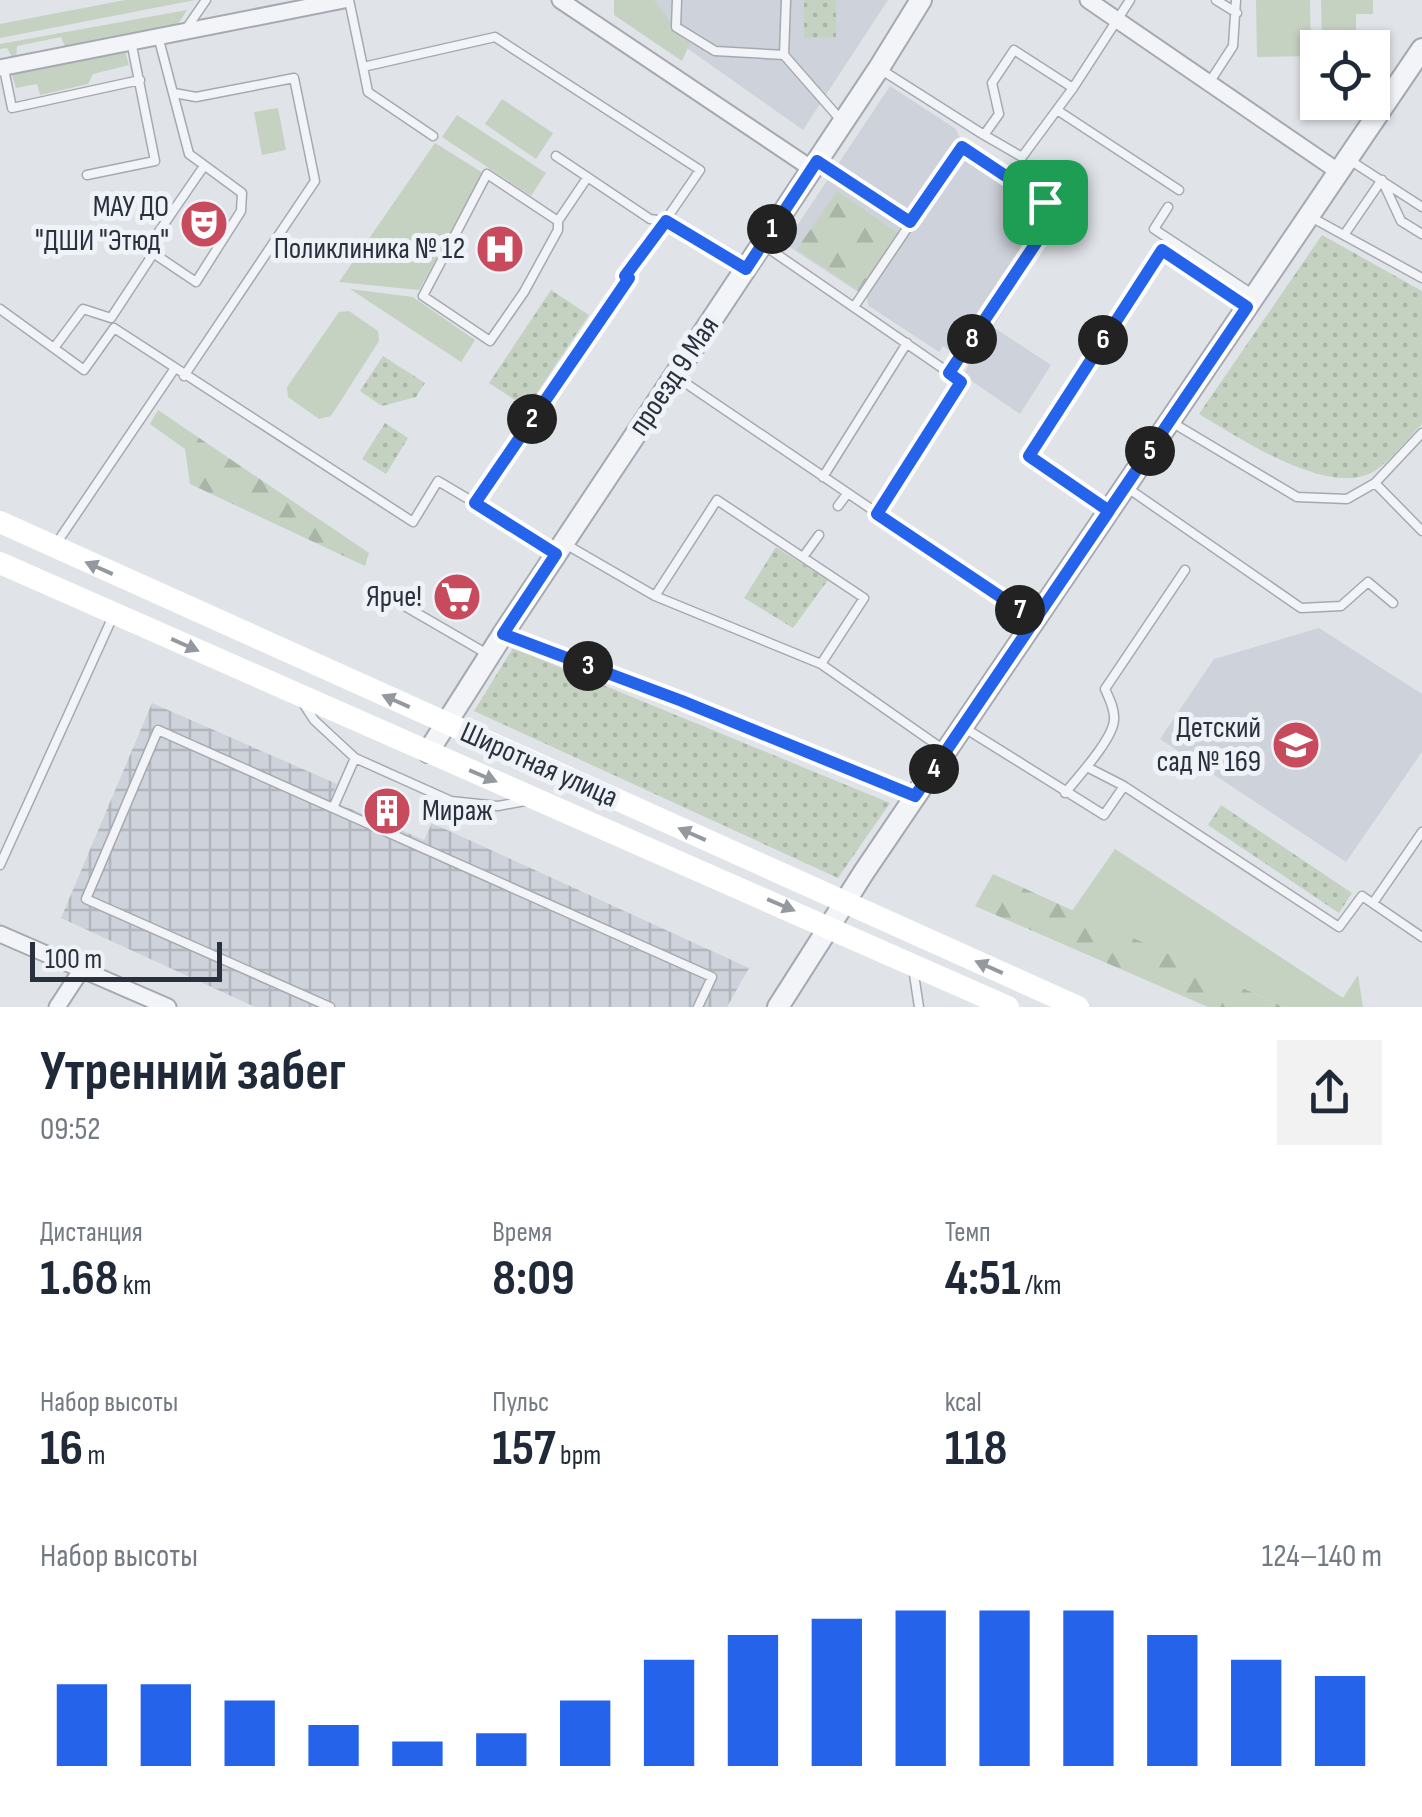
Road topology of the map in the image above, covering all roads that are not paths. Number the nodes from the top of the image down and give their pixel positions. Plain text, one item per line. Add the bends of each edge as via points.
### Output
1 (206, 0) edge
2 (347, 0) edge
3 (560, 0) edge
4 (676, 0) edge
5 (786, 0) edge
6 (921, 0) edge
7 (1088, 0) edge
8 (1130, 0) edge
9 (1216, 0) edge
10 (1236, 0) edge
11 (1236, 13) junction
12 (1117, 22) junction
13 (186, 30) junction
14 (158, 36) junction
15 (132, 42) junction
16 (1422, 49) edge
17 (784, 55) junction
18 (362, 67) junction
19 (2, 68) edge
20 (879, 68) junction
21 (140, 80) junction
22 (1208, 85) junction
23 (1074, 88) junction
24 (174, 93) junction
25 (1057, 110) junction
26 (843, 122) junction
27 (984, 135) junction
28 (433, 136) dead end
29 (556, 156) dead end
30 (814, 165) junction
31 (1343, 165) junction
32 (204, 166) junction
33 (86, 175) dead end
34 (588, 178) junction
35 (1382, 180) junction
36 (1179, 190) dead end
37 (1168, 207) dead end
38 (1422, 207) edge
39 (1309, 216) junction
40 (558, 221) junction
41 (666, 221) junction
42 (910, 222) junction
43 (1422, 234) edge
44 (1344, 235) junction
45 (762, 244) junction
46 (153, 254) junction
47 (746, 269) junction
48 (1422, 278) edge
49 (1251, 301) junction
50 (854, 307) junction
51 (0, 309) edge
52 (906, 343) junction
53 (54, 348) junction
54 (175, 368) junction
55 (949, 373) junction
56 (184, 376) junction
57 (674, 376) junction
58 (1170, 421) junction
59 (1422, 433) edge
60 (823, 477) junction
61 (1375, 483) junction
62 (1125, 487) junction
63 (846, 494) junction
64 (475, 503) junction
65 (838, 506) dead end
66 (1109, 511) junction
67 (877, 514) junction
68 (0, 522) edge
69 (1422, 531) edge
70 (820, 534) dead end
71 (54, 548) junction
72 (560, 549) junction
73 (803, 557) junction
74 (0, 563) edge
75 (1185, 570) dead end
76 (655, 596) junction
77 (396, 601) dead end
78 (1393, 602) dead end
79 (114, 614) junction
80 (1035, 620) junction
81 (503, 634) junction
82 (489, 655) junction
83 (820, 664) junction
84 (298, 695) junction
85 (446, 723) junction
86 (963, 726) junction
87 (946, 751) junction
88 (428, 752) junction
89 (355, 758) junction
90 (1087, 767) junction
91 (1124, 786) junction
92 (1065, 793) junction
93 (915, 796) junction
94 (538, 799) junction
95 (333, 808) junction
96 (1422, 832) edge
97 (0, 865) edge
98 (845, 902) junction
99 (1373, 903) junction
100 (831, 926) junction
101 (0, 934) edge
102 (1422, 937) edge
103 (912, 963) junction
104 (82, 970) junction
105 (57, 1007) edge
106 (168, 1007) edge
107 (330, 1007) edge
108 (698, 1007) edge
109 (778, 1007) edge
110 (920, 1007) edge
111 (1008, 1007) edge
112 (1078, 1007) edge

1 - 13 lane
2 - 13 street
2 - 18 lane
3 - 30 street
4 - 17 lane via 676,27 714,51
5 - 17 lane
6 - 20 street, проезд 9 Мая
7 - 12 street
8 - 12 lane
9 - 11 lane
10 - 11 lane
11 - 22 lane via 1233,46
12 - 22 street
12 - 23 lane
13 - 14 street
14 - 15 street
14 - 24 lane
15 - 19 street
15 - 21 lane
16 - 31 street
17 - 26 lane
18 - 28 lane via 368,92
18 - 41 lane via 496,37 700,170
19 - 21 lane via 12,108
20 - 26 street, проезд 9 Мая
20 - 27 lane
21 - 33 lane via 155,162
22 - 31 street
23 - 25 lane
23 - 27 lane via 1014,50 992,83 999,114
24 - 32 lane via 189,154
24 - 56 lane via 196,97 294,78 316,181
25 - 27 lane via 1022,157
25 - 36 lane
26 - 30 street, проезд 9 Мая
29 - 34 lane
30 - 42 lane
30 - 45 street, проезд 9 Мая
31 - 35 lane
31 - 39 street
32 - 46 lane via 147,249
32 - 46 lane via 242,193 242,211 196,282
34 - 40 lane
34 - 41 lane via 650,219
35 - 38 lane
35 - 43 lane via 1401,221
35 - 44 lane
37 - 49 lane via 1154,229
39 - 44 lane
39 - 49 street
40 - 40 lane via 524,292 490,341 422,296 487,174
41 - 47 lane
41 - 64 lane
42 - 50 lane
42 - 55 lane via 962,147 1045,202 1050,222
44 - 48 lane
45 - 47 street, проезд 9 Мая
45 - 50 lane
46 - 53 lane via 112,318 83,309
47 - 57 street, проезд 9 Мая
49 - 58 street
49 - 66 lane via 1162,250 1029,456
50 - 52 lane
51 - 53 lane
52 - 55 lane
52 - 60 lane
53 - 54 lane via 84,370 114,328
54 - 56 lane
54 - 71 lane
55 - 67 lane via 961,382
56 - 64 lane via 413,522 438,481
57 - 60 lane
57 - 72 street, проезд 9 Мая
58 - 61 lane via 1298,497 1347,499
58 - 62 street
59 - 61 lane
60 - 63 lane
61 - 69 lane
62 - 66 street
62 - 78 lane via 1301,608 1341,606 1368,582
63 - 65 lane
63 - 67 lane
64 - 72 lane
66 - 80 street
67 - 80 lane
68 - 71 main road, Широтная улица
70 - 73 lane
85 -> 71 main road, Широтная улица
72 - 76 lane
72 - 81 street, проезд 9 Мая
73 - 76 lane via 717,500
73 - 83 lane via 864,598
74 - 79 main road, Широтная улица
75 - 90 lane via 1105,689 1115,724
76 - 83 lane
77 - 82 lane
79 -> 84 main road, Широтная улица
79 - 97 lane
80 - 86 street
81 - 82 street, проезд 9 Мая
81 - 93 lane
82 - 85 street, проезд 9 Мая
83 - 87 lane
84 - 88 main road, Широтная улица
84 - 89 lane
85 - 88 street, проезд 9 Мая
98 -> 85 main road, Широтная улица
86 - 87 street
86 - 92 lane
87 - 93 street
88 -> 94 main road, Широтная улица
89 - 94 lane via 451,801 498,806
89 - 95 lane
90 - 91 lane
90 - 92 lane
91 - 92 lane via 1104,816
91 - 99 lane via 1339,928 1362,896
93 - 98 street
94 -> 100 main road, Широтная улица
95 - 107 lane via 158,730 86,899
95 - 108 lane via 712,977
96 - 99 lane
98 - 100 street
112 -> 98 main road, Широтная улица
99 - 102 lane
100 - 103 main road, Широтная улица
100 - 109 street
101 - 104 street
103 - 110 lane
103 - 111 main road, Широтная улица
104 - 105 street
104 - 106 street

